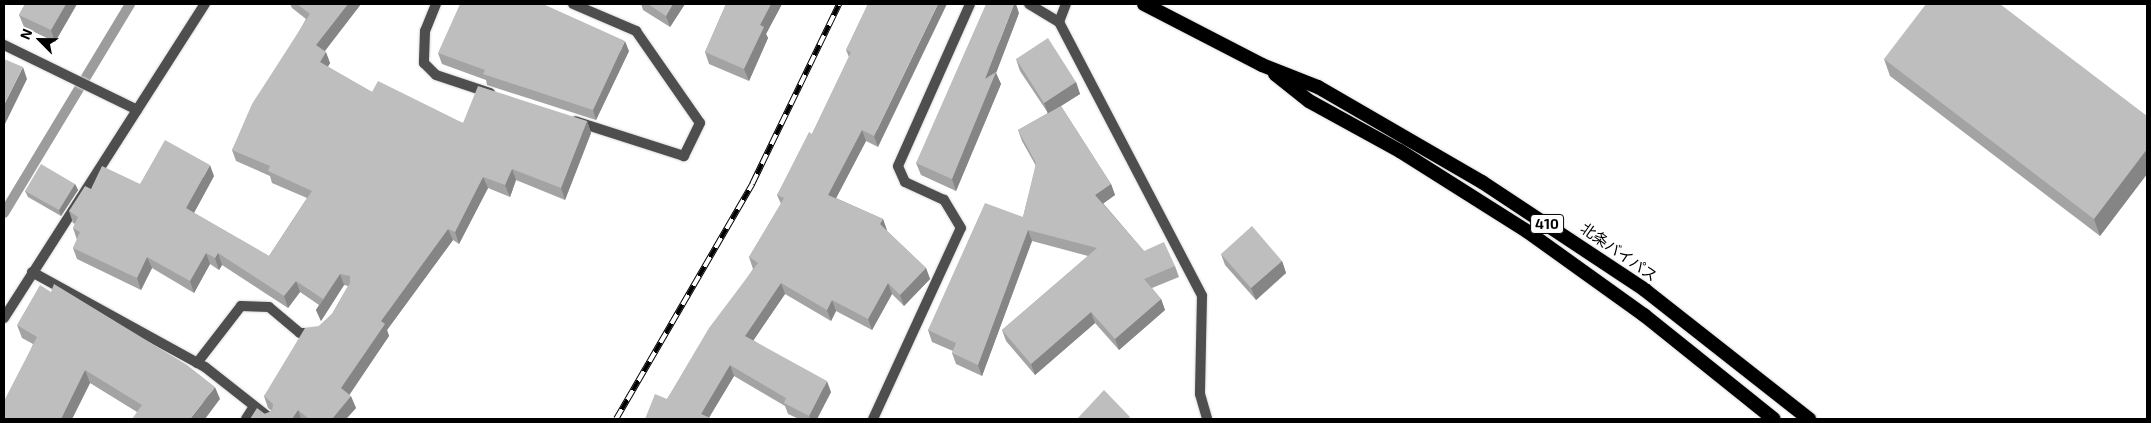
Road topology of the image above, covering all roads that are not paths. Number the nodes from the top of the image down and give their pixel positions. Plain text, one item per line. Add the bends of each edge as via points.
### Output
1 (205, 4) edge
2 (436, 4) edge
3 (573, 4) edge
4 (970, 4) edge
5 (1029, 4) edge
6 (1066, 4) edge
7 (1144, 4) edge
8 (1059, 22) junction
9 (4, 45) edge
10 (1262, 65) junction
11 (500, 96) edge
12 (136, 110) junction
13 (564, 117) edge
14 (32, 272) junction
15 (4, 318) edge
16 (325, 327) edge
17 (197, 363) junction
18 (254, 406) junction
19 (246, 419) edge
20 (271, 419) edge
21 (872, 419) edge
22 (1206, 419) edge
23 (1774, 419) edge
24 (1809, 419) edge

1 - 12 street
2 - 11 street via 425,31 424,63 436,75
3 - 13 street via 636,31 700,122 684,156
4 - 21 street via 898,166 905,182 944,200 962,228
5 - 8 street
6 - 8 street
7 - 10 highway, 北条バイパス / 410
8 - 22 street via 1202,296 1200,394
9 - 12 street
10 - 23 highway, 北条バイパス / 410 via 1309,101 1400,150 1528,232 1644,315
10 - 24 highway, 北条バイパス / 410 via 1318,86 1563,234 1646,290
12 - 14 street
14 - 15 street
14 - 17 street
16 - 17 street via 319,332 300,333 270,307 241,306
17 - 18 street
18 - 19 street
18 - 20 street

